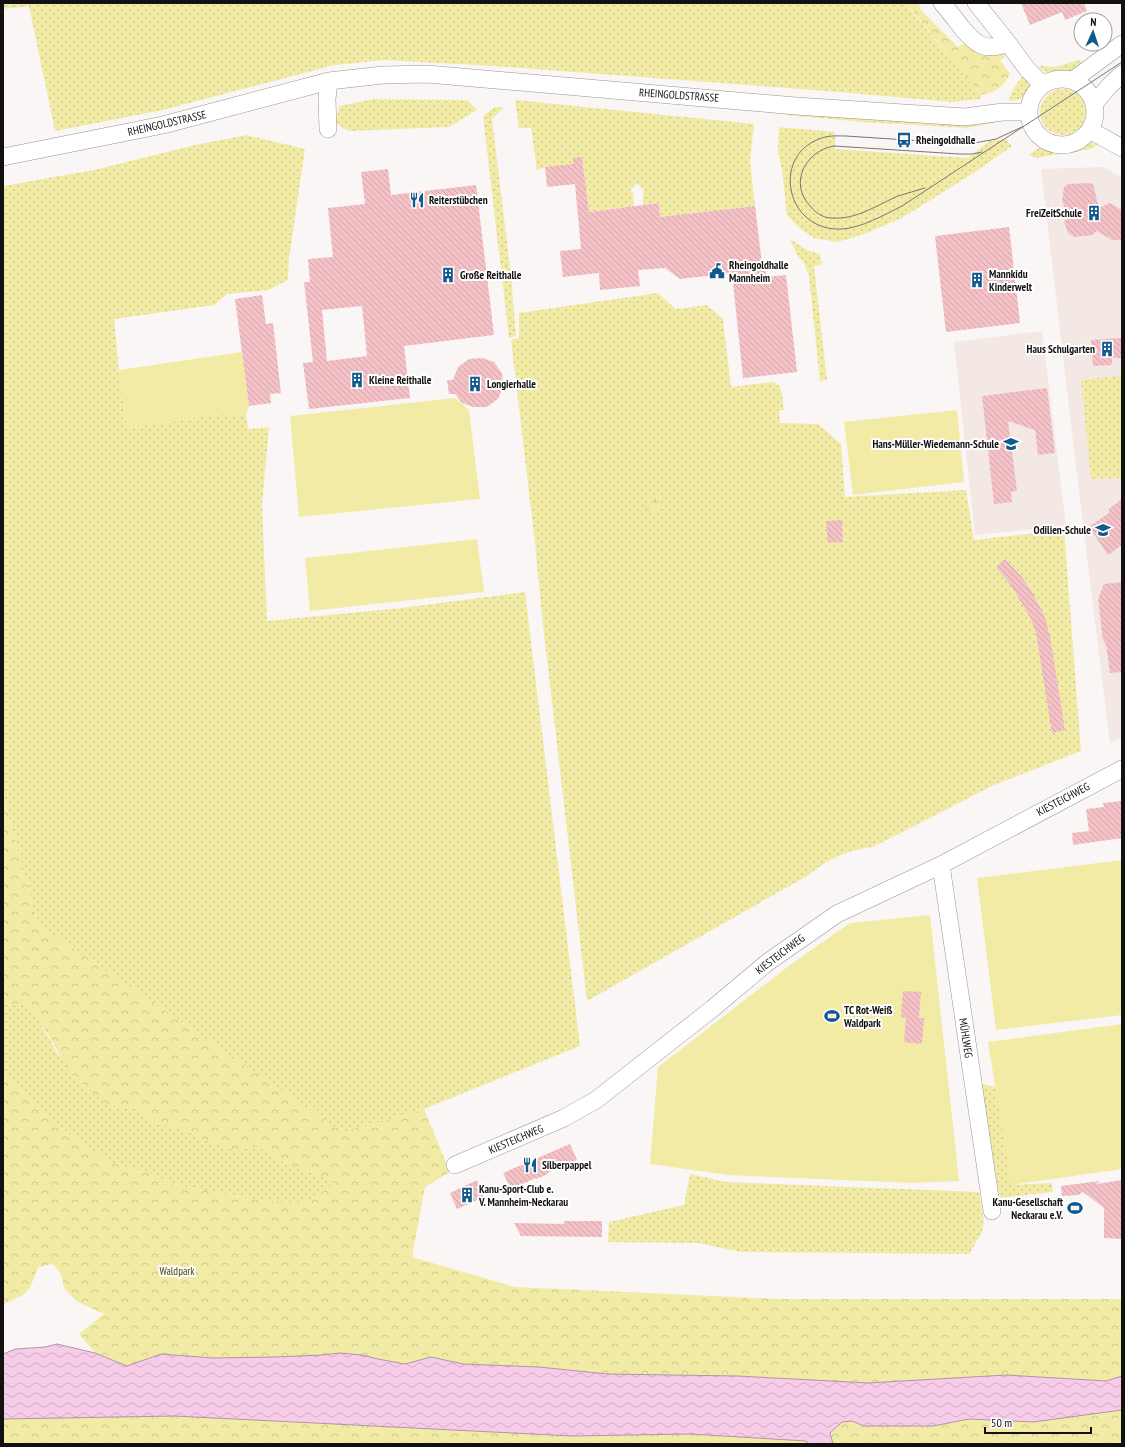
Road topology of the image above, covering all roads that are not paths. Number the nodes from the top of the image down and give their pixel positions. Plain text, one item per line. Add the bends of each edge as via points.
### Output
1 (942, 3) edge
2 (976, 3) edge
3 (1008, 43) junction
4 (1122, 44) edge
5 (1122, 74) edge
6 (1073, 80) junction
7 (329, 82) junction
8 (1043, 85) junction
9 (1094, 104) junction
10 (1029, 112) junction
11 (328, 129) dead end
12 (1090, 130) junction
13 (1122, 148) edge
14 (3, 157) edge
15 (1122, 769) edge
16 (941, 865) junction
17 (455, 1165) dead end
18 (992, 1211) dead end

1 - 3 street via 979,45 989,47
2 - 3 street
3 - 8 street via 1027,69
4 - 6 street
5 - 9 street
6 - 8 street via 1057,79
6 - 9 street via 1089,92
7 - 10 street, RHEINGOLDSTRASSE via 383,75 427,74 796,106 965,117 1003,112
7 - 11 street
7 - 14 street, RHEINGOLDSTRASSE via 163,125
8 - 10 street via 1033,97
9 - 12 street via 1095,117
10 - 12 street via 1036,132 1054,144 1071,144
12 - 13 street
15 - 16 street, KIESTEICHWEG
16 - 17 street, KIESTEICHWEG via 837,914 805,935 596,1100 564,1118
16 - 18 street, MÜHLWEG

